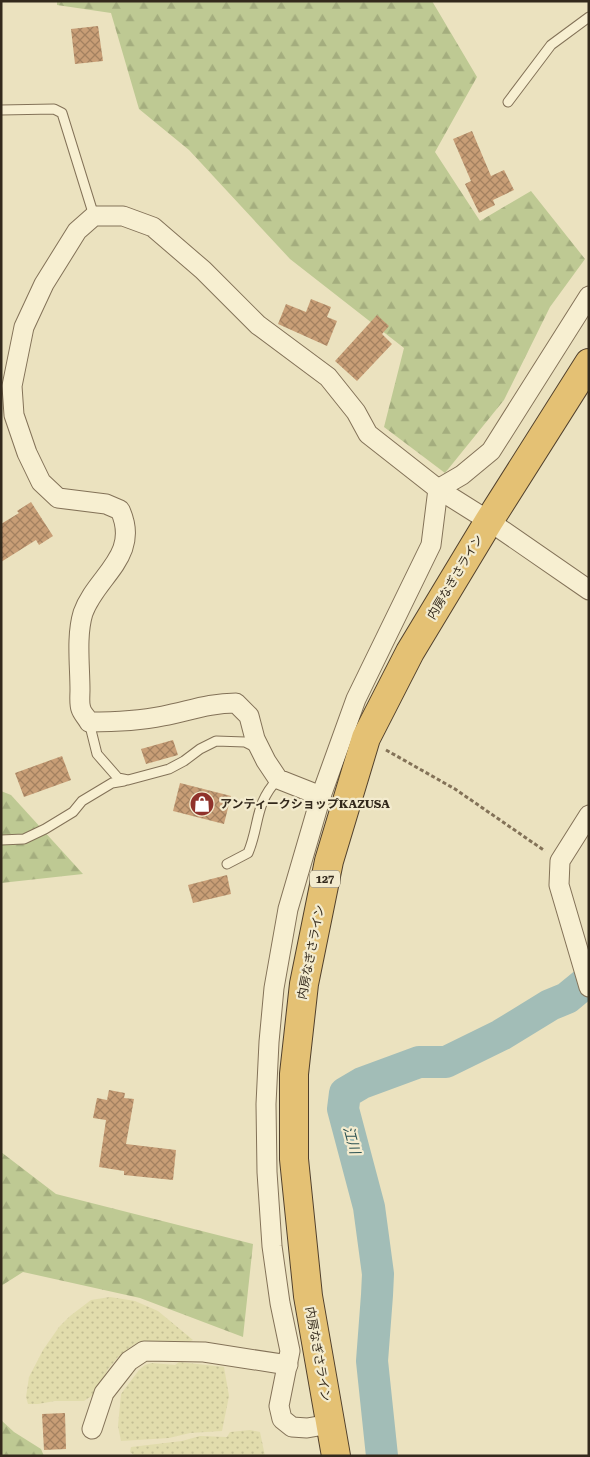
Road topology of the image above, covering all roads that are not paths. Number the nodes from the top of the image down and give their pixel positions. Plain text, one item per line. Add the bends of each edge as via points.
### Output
1 (589, 17) edge
2 (508, 102) dead end
3 (1, 110) edge
4 (94, 216) junction
5 (589, 296) edge
6 (589, 363) edge
7 (438, 489) junction
8 (488, 521) junction
9 (589, 590) edge
10 (89, 722) junction
11 (260, 749) junction
12 (278, 779) junction
13 (128, 780) junction
14 (321, 796) junction
15 (589, 815) edge
16 (1, 840) edge
17 (227, 864) dead end
18 (587, 980) edge
19 (288, 1365) junction
20 (330, 1424) junction
21 (92, 1429) dead end
22 (336, 1456) edge

1 - 2 lane via 551,45
3 - 4 lane via 54,109 62,113
4 - 7 street via 123,216 153,227 258,325 328,378 356,412 368,434
4 - 10 street via 77,231 44,284 24,327 12,386 14,415 41,482 58,498 106,504 120,510 126,522 118,561 84,612 82,622 80,709
5 - 7 street via 491,451 462,475
6 - 8 highway, 内房なぎさライン / 127
7 - 8 street
7 - 14 street via 431,545 356,699
8 - 9 street
8 - 20 highway, 内房なぎさライン / 127 via 410,652 366,738 329,861 304,984 294,1074 294,1158 308,1296
10 - 11 street via 162,716 216,703 236,703 249,716
10 - 13 lane via 97,754 118,778
11 - 12 street
11 - 13 lane via 244,742 216,740 169,769
12 - 14 street
12 - 17 lane via 262,801 248,853
13 - 16 lane via 112,783 82,801 73,812 31,836
14 - 19 street via 288,909 274,988 269,1042 266,1104 269,1209 280,1302 290,1350
15 - 18 street via 560,862 559,885
19 - 20 street via 279,1406 282,1419 292,1427
19 - 21 street via 204,1352 144,1351 129,1361 104,1392
20 - 22 highway, 内房なぎさライン / 127

